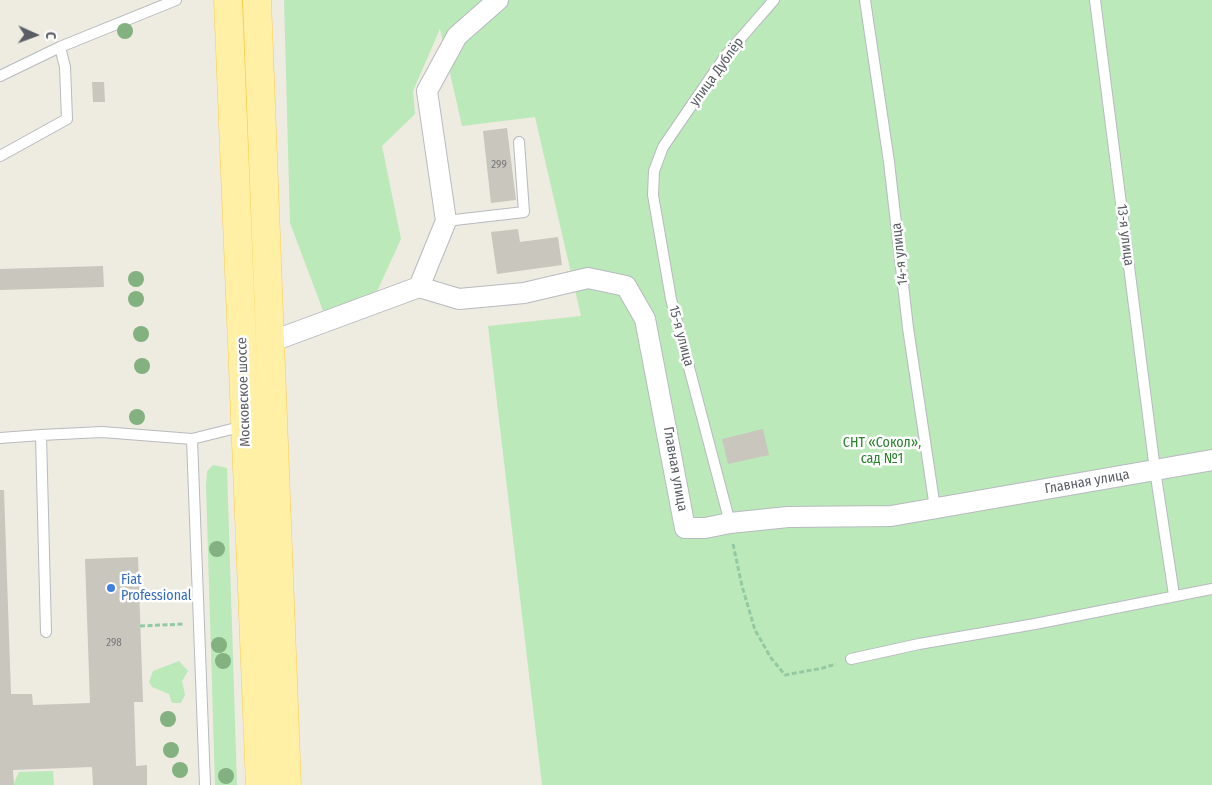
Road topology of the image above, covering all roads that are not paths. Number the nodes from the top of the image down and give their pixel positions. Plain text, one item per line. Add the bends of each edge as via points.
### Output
1 (176, 0) edge
2 (228, 0) edge
3 (257, 0) edge
4 (498, 0) edge
5 (774, 0) edge
6 (865, 0) edge
7 (1096, 0) edge
8 (60, 47) junction
9 (0, 76) edge
10 (519, 142) dead end
11 (663, 147) joint
12 (0, 156) edge
13 (446, 221) junction
14 (419, 287) junction
15 (270, 342) junction
16 (245, 426) junction
17 (40, 435) junction
18 (0, 438) edge
19 (192, 439) junction
20 (1212, 460) edge
21 (1155, 470) junction
22 (935, 508) junction
23 (730, 523) junction
24 (1212, 588) edge
25 (1174, 595) junction
26 (46, 632) dead end
27 (851, 659) road end
28 (204, 785) edge
29 (260, 785) edge
30 (287, 785) edge

1 - 8 lane
2 - 16 main road, Московское шоссе
3 - 15 main road, Московское шоссе
4 - 13 street via 457,36 427,91
5 - 11 lane, улица Дублёр via 726,55
6 - 22 lane, 14-я улица
7 - 21 lane, 13-я улица
8 - 9 lane
8 - 12 lane via 65,67 67,119
10 - 13 lane via 524,212
11 - 23 lane, 15-я улица via 654,171 654,204 671,299
13 - 14 street
14 - 15 street
14 - 23 street, Главная улица via 459,299 524,293 588,278 626,286 645,319 685,528
15 - 30 main road, Московское шоссе
16 - 19 lane
16 - 29 main road, Московское шоссе
17 - 18 lane
17 - 19 lane via 102,432
17 - 26 lane
19 - 28 lane
20 - 21 street, Главная улица
21 - 22 street, Главная улица
21 - 25 lane, 13-я улица
22 - 23 street, Главная улица via 891,516 788,517
24 - 25 lane
25 - 27 lane

